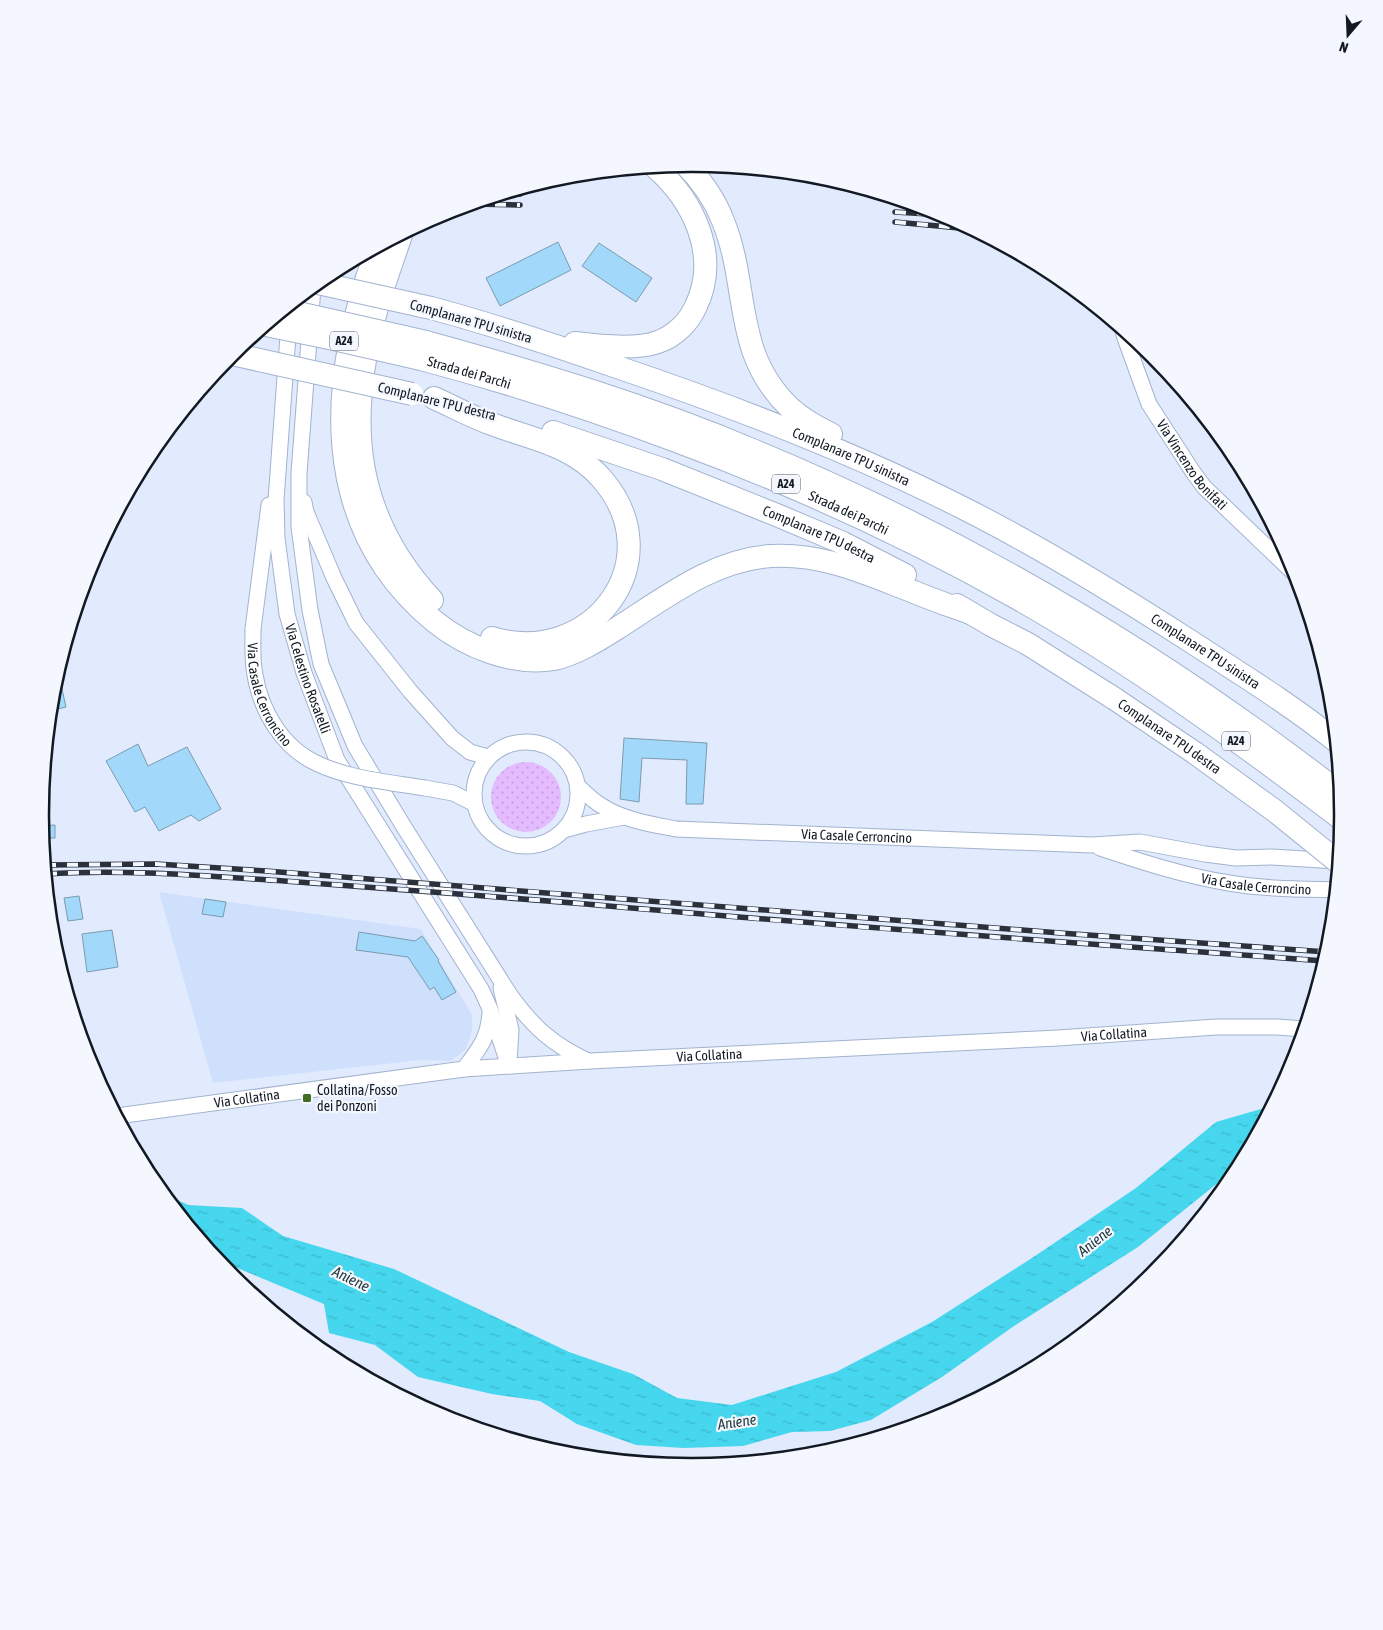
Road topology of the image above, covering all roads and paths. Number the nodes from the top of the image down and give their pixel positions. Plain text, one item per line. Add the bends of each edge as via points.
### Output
1 (692, 172) edge
2 (661, 173) edge
3 (398, 243) edge
4 (375, 255) edge
5 (328, 285) edge
6 (312, 296) edge
7 (292, 312) edge
8 (289, 314) edge
9 (274, 327) edge
10 (512, 331) junction
11 (1127, 343) edge
12 (423, 350) junction
13 (242, 356) edge
14 (423, 396) junction
15 (281, 417) junction
16 (299, 472) junction
17 (967, 510) junction
18 (1281, 561) edge
19 (970, 613) junction
20 (1130, 656) junction
21 (1330, 736) edge
22 (488, 757) junction
23 (578, 786) junction
24 (1333, 788) edge
25 (474, 803) junction
26 (1334, 814) edge
27 (624, 817) junction
28 (564, 830) junction
29 (1092, 845) junction
30 (1333, 858) edge
31 (1333, 862) edge
32 (1330, 890) edge
33 (498, 976) junction
34 (490, 1009) junction
35 (1297, 1029) edge
36 (590, 1061) junction
37 (509, 1066) junction
38 (464, 1069) junction
39 (124, 1115) edge

1 - 17 highway via 724,221 748,337 761,369 778,394 798,415 815,426 919,476
2 - 10 highway via 684,200 703,242 706,262 704,285 686,322 664,340 638,345 595,345
3 - 14 highway via 372,325 360,392 363,469 382,530 397,556 434,602 452,617 483,634 512,642 536,643 559,638 588,624 612,600 626,566 626,524 622,510 603,480 592,468 564,449
4 - 19 highway via 353,324 348,352 342,418 345,470 355,508 376,553 408,595 450,633 476,647 505,656 536,661 562,657 605,636 679,588 714,570 742,560 777,556 838,563
5 - 10 highway, Complanare TPU sinistra, bridge via 431,308
6 - 16 street, Via Celestino Rosatelli
7 - 12 highway, Strada dei Parchi / A24, bridge
8 - 15 street, Via Celestino Rosatelli
9 - 12 highway, Strada dei Parchi / A24, bridge via 353,343
10 - 17 highway, Complanare TPU sinistra via 690,391 775,424
11 - 18 street, Via Vincenzo Bonifati via 1149,404 1193,472
12 - 20 highway, Strada dei Parchi / A24 via 539,374 608,396 808,474 894,513 1048,595
13 - 14 highway, Complanare TPU destra, bridge
14 - 19 highway, Complanare TPU destra via 578,440 662,469 843,543 921,582
15 - 25 street, Via Casale Cerroncino, bridge via 253,629 254,674 260,699 270,720 287,741 316,763 373,780 453,793
15 - 34 street, Via Celestino Rosatelli via 277,538 287,614 304,673 337,760 459,953
16 - 22 street via 306,512 356,623 452,738 470,752
16 - 33 street, Via Celestino Rosatelli via 299,527 321,664 355,746
17 - 21 highway, Complanare TPU sinistra via 1081,572 1151,615
19 - 30 highway, Complanare TPU destra, bridge via 1028,644 1115,699 1267,805
20 - 24 highway, Strada dei Parchi / A24 via 1226,709
20 - 26 highway, Strada dei Parchi / A24
22 - 23 street, Via Casale Cerroncino via 504,746 523,742 542,744 559,753 572,768
22 - 25 street, Via Casale Cerroncino via 478,770 473,786
23 - 27 street, Via Casale Cerroncino via 600,806
23 - 28 street, Via Casale Cerroncino via 574,817
25 - 28 street, Via Casale Cerroncino via 484,826 503,842 536,846
27 - 28 street, Via Casale Cerroncino
27 - 29 street, Via Casale Cerroncino via 676,829
29 - 31 street, Via Casale Cerroncino via 1140,842 1236,858
29 - 32 street, Via Casale Cerroncino via 1228,883
33 - 36 street, Via Celestino Rosatelli via 545,1036
33 - 37 street, Via Celestino Rosatelli via 511,1030
34 - 37 street, Via Celestino Rosatelli
34 - 38 street via 485,1040
35 - 36 street, Via Collatina via 1216,1027
36 - 37 street, Via Collatina
37 - 38 street, Via Collatina
38 - 39 street, Via Collatina

